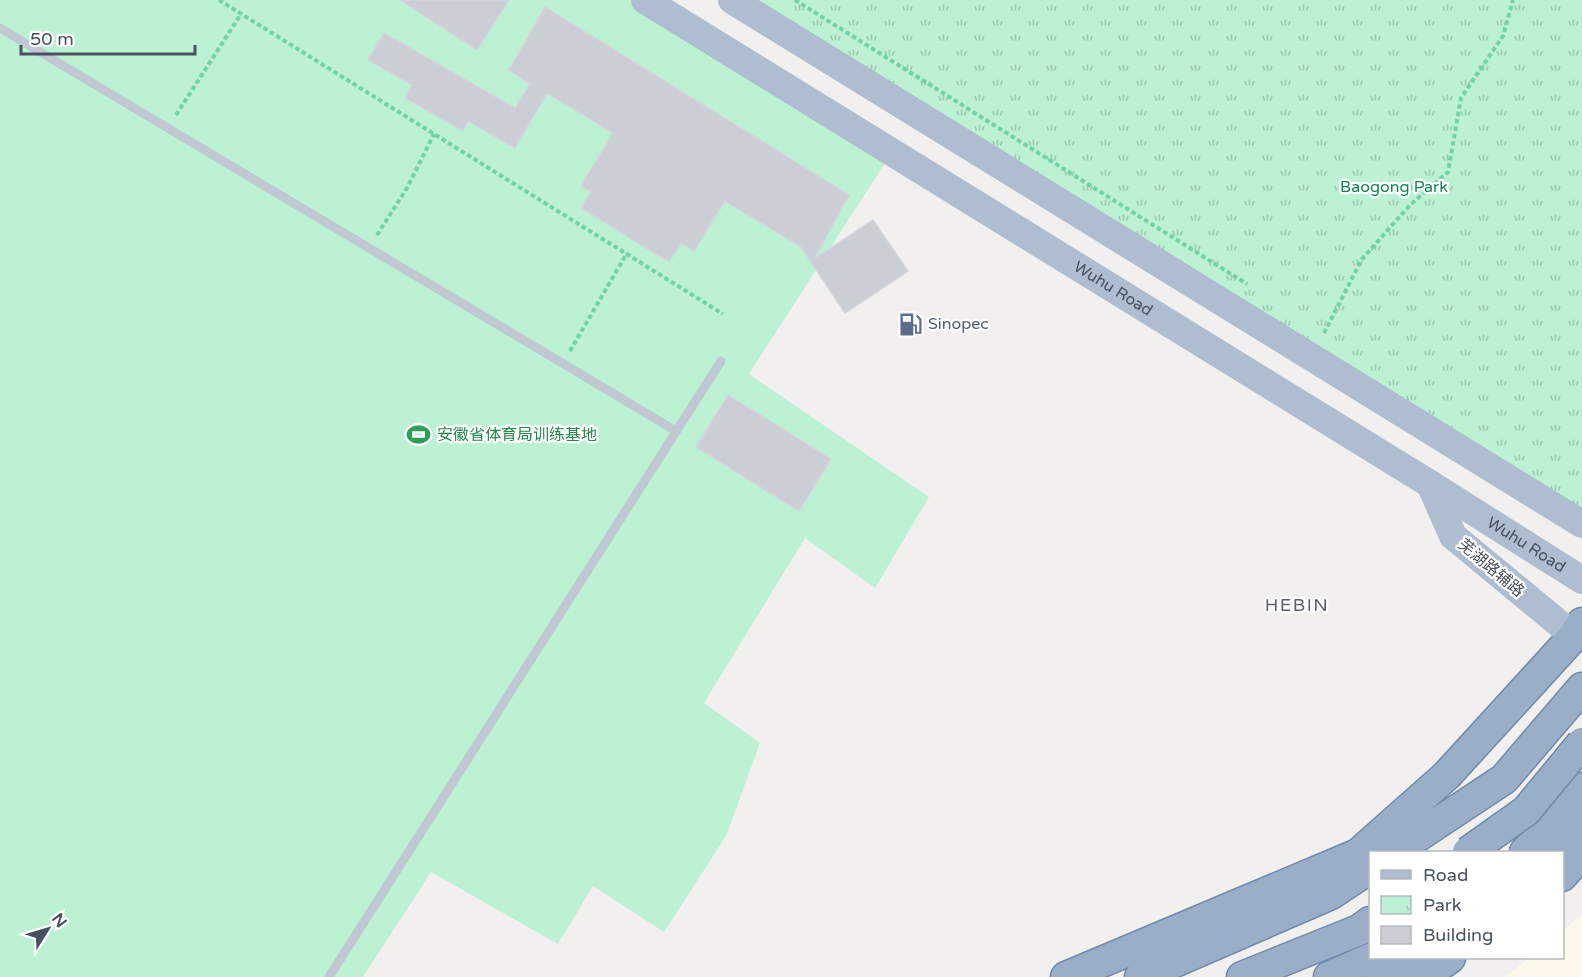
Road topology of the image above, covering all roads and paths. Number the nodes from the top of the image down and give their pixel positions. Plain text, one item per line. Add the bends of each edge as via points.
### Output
1 (219, 0) edge
2 (645, 0) edge
3 (732, 0) edge
4 (795, 0) edge
5 (1513, 0) edge
6 (241, 14) junction
7 (0, 28) edge
8 (168, 128) junction
9 (434, 134) junction
10 (368, 248) junction
11 (627, 253) junction
12 (1254, 289) dead end
13 (723, 314) dead end
14 (1334, 339) dead end
15 (721, 362) dead end
16 (562, 364) junction
17 (676, 431) junction
18 (1430, 484) junction
19 (1582, 524) edge
20 (1582, 580) edge
21 (1578, 629) edge
22 (1582, 688) edge
23 (1582, 743) edge
24 (1582, 788) edge
25 (1582, 821) edge
26 (1396, 851) edge
27 (1469, 851) edge
28 (1526, 851) edge
29 (1558, 851) edge
30 (1582, 853) edge
31 (1369, 869) edge
32 (1564, 875) edge
33 (1369, 923) edge
34 (1369, 958) edge
35 (1407, 959) edge
36 (1447, 959) edge
37 (329, 977) edge
38 (1066, 977) edge
39 (1140, 977) edge
40 (1242, 977) edge
41 (1329, 977) edge
42 (1382, 977) edge
43 (1423, 977) edge

1 - 6 path
2 - 18 main road, Wuhu Road
3 - 19 main road
4 - 12 path
5 - 14 path via 1503,36 1461,98 1449,172 1410,205 1362,259 1324,333
6 - 8 path
6 - 9 path
7 - 8 lane
8 - 10 lane
9 - 10 path via 407,188
9 - 11 path
10 - 16 lane
11 - 13 path
11 - 16 path
15 - 17 lane
16 - 17 lane
17 - 37 lane
18 - 20 main road, Wuhu Road
18 - 21 main road, 芜湖路辅路 via 1453,536
21 - 38 highway via 1447,775 1358,854
22 - 26 highway via 1504,779
23 - 27 highway, bridge via 1526,811
24 - 28 highway
25 - 29 highway
30 - 32 highway
31 - 39 highway via 1331,894
33 - 40 highway
34 - 41 highway
35 - 42 highway
36 - 43 highway

